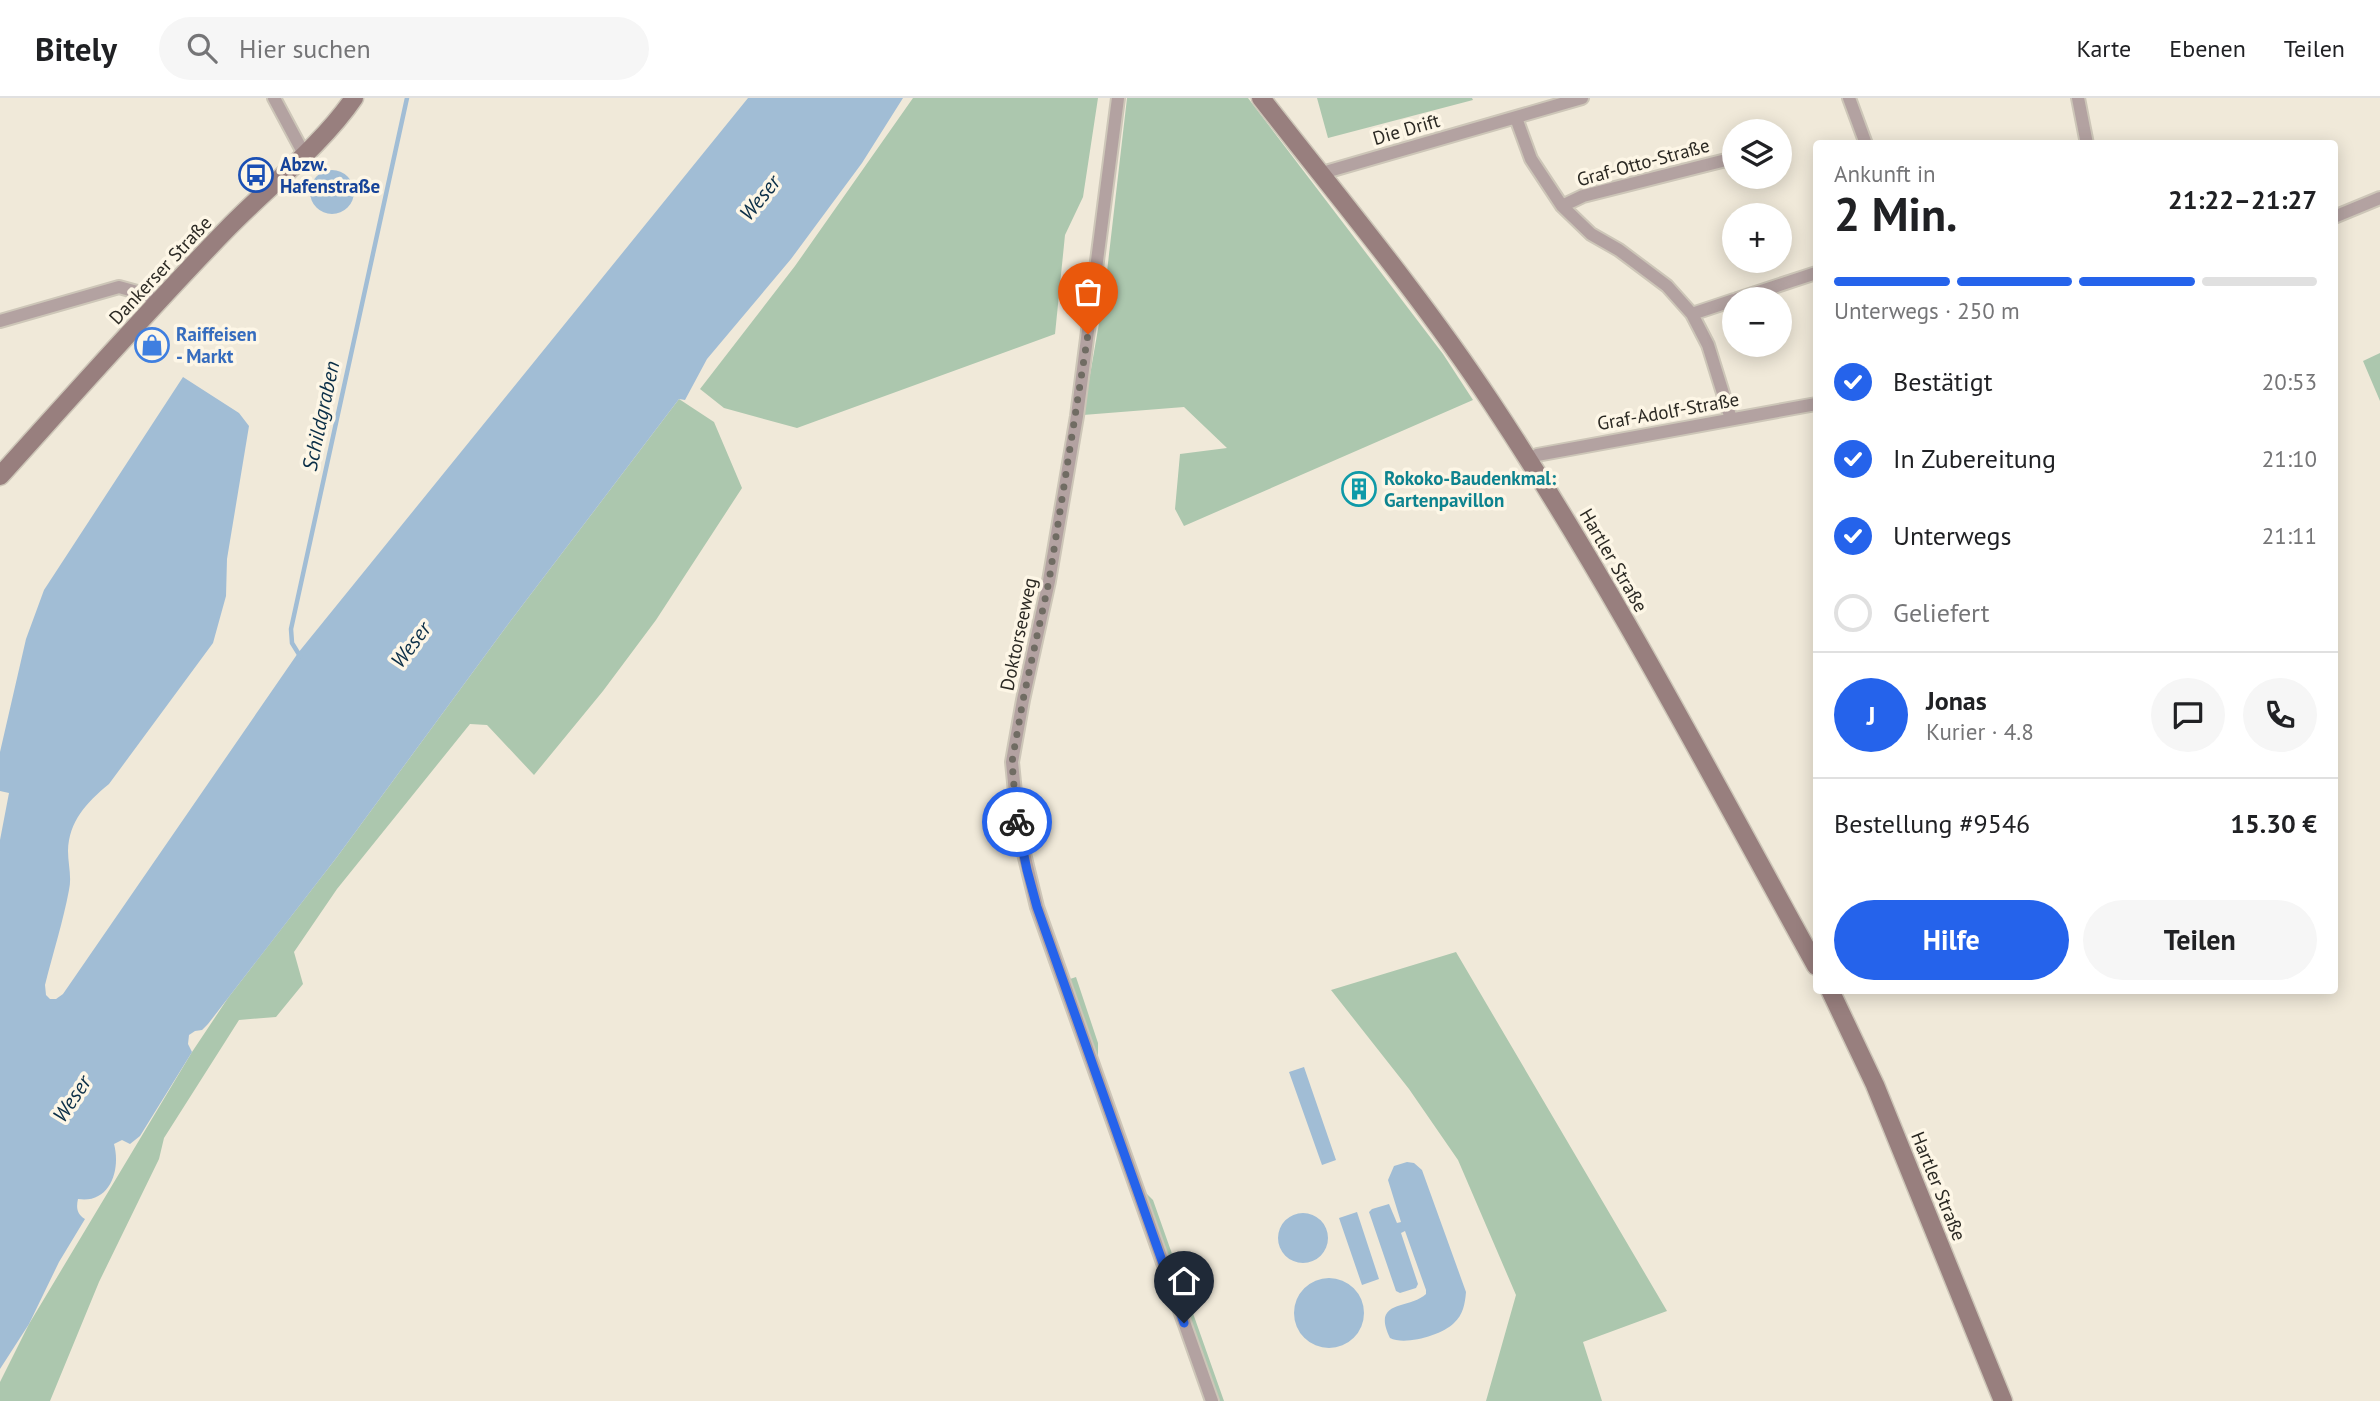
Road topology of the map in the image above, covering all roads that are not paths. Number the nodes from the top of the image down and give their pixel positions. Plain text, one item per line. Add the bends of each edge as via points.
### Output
1 (274, 98) edge
2 (354, 98) edge
3 (1118, 98) edge
4 (1261, 98) edge
5 (1583, 98) edge
6 (1850, 98) edge
7 (2078, 98) edge
8 (1517, 118) junction
9 (1865, 140) edge
10 (2086, 140) edge
11 (304, 154) junction
12 (1722, 161) edge
13 (1322, 176) junction
14 (2380, 198) edge
15 (1562, 206) junction
16 (2338, 216) edge
17 (1813, 274) edge
18 (1774, 287) edge
19 (156, 303) junction
20 (1722, 304) edge
21 (1692, 314) junction
22 (0, 321) edge
23 (1813, 405) edge
24 (1731, 419) junction
25 (1529, 460) junction
26 (0, 476) edge
27 (1813, 961) edge
28 (1832, 994) edge
29 (1212, 1401) edge
30 (2003, 1401) edge

1 - 11 street
2 - 11 main road, Dankerser Straße
3 - 29 street, Doktorseeweg via 1077,416 1012,762 1018,833 1037,907
4 - 13 main road, Hartler Straße
5 - 8 street, Die Drift
6 - 9 street
7 - 10 street
8 - 13 street, Die Drift
8 - 15 street, Graf-Otto-Straße via 1531,159
11 - 19 main road, Dankerser Straße
12 - 15 street, Graf-Otto-Straße via 1583,196
13 - 25 main road, Hartler Straße via 1417,298
14 - 16 street
15 - 21 street, Graf-Otto-Straße via 1591,234 1667,286
17 - 18 street
19 - 22 street via 148,295 119,286
19 - 26 main road, Dankerser Straße
20 - 21 street
21 - 24 street, Graf-Otto-Straße via 1708,345
23 - 24 street, Graf-Adolf-Straße
24 - 25 street, Graf-Adolf-Straße
25 - 27 main road, Hartler Straße via 1592,562
28 - 30 main road, Hartler Straße via 1875,1085

